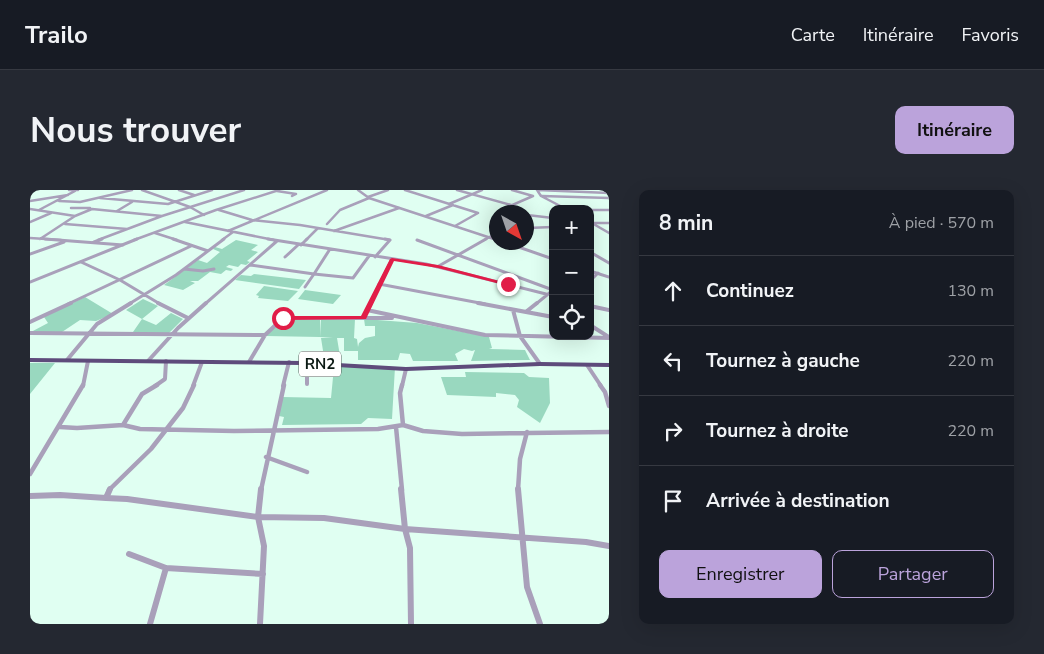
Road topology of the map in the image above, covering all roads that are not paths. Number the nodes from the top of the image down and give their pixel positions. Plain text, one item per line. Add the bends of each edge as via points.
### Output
1 (68, 190) edge
2 (78, 190) edge
3 (126, 190) edge
4 (132, 190) edge
5 (142, 190) edge
6 (180, 190) edge
7 (186, 190) edge
8 (212, 190) edge
9 (244, 190) edge
10 (278, 190) edge
11 (327, 190) edge
12 (358, 190) edge
13 (388, 190) edge
14 (405, 190) edge
15 (457, 190) edge
16 (482, 190) edge
17 (512, 190) edge
18 (537, 190) edge
19 (75, 191) junction
20 (609, 192) edge
21 (70, 194) junction
22 (296, 194) junction
23 (471, 194) junction
24 (541, 195) junction
25 (195, 196) junction
26 (292, 196) dead end
27 (533, 196) junction
28 (309, 197) junction
29 (369, 197) junction
30 (100, 198) junction
31 (609, 198) edge
32 (30, 201) edge
33 (59, 201) junction
34 (133, 201) junction
35 (174, 203) junction
36 (449, 204) junction
37 (453, 205) junction
38 (511, 205) joint
39 (559, 205) edge
40 (193, 207) junction
41 (71, 208) dead end
42 (399, 208) junction
43 (30, 209) edge
44 (92, 209) junction
45 (38, 210) junction
46 (219, 210) junction
47 (594, 210) edge
48 (609, 210) edge
49 (117, 211) junction
50 (52, 213) junction
51 (204, 215) junction
52 (75, 216) junction
53 (162, 216) junction
54 (426, 216) junction
55 (534, 216) edge
56 (549, 218) edge
57 (252, 220) junction
58 (30, 222) edge
59 (185, 222) junction
60 (594, 223) edge
61 (609, 223) edge
62 (64, 224) junction
63 (327, 224) dead end
64 (594, 225) edge
65 (454, 226) junction
66 (549, 227) edge
67 (318, 228) junction
68 (534, 228) edge
69 (128, 230) junction
70 (334, 231) junction
71 (230, 232) junction
72 (155, 233) junction
73 (609, 233) edge
74 (488, 237) joint
75 (30, 238) edge
76 (40, 239) junction
77 (68, 240) junction
78 (416, 240) dead end
79 (277, 241) junction
80 (94, 242) junction
81 (123, 245) junction
82 (299, 245) junction
83 (191, 246) junction
84 (330, 249) junction
85 (527, 250) edge
86 (208, 252) junction
87 (30, 254) edge
88 (594, 254) edge
89 (457, 255) junction
90 (369, 256) junction
91 (375, 256) junction
92 (285, 257) dead end
93 (549, 258) edge
94 (392, 259) junction
95 (81, 262) junction
96 (609, 263) edge
97 (250, 264) junction
98 (438, 267) junction
99 (184, 269) junction
100 (214, 269) dead end
101 (594, 272) edge
102 (314, 274) junction
103 (598, 274) junction
104 (609, 277) edge
105 (594, 278) edge
106 (120, 280) junction
107 (30, 282) edge
108 (380, 284) junction
109 (305, 287) dead end
110 (549, 291) edge
111 (549, 292) edge
112 (549, 294) edge
113 (144, 296) junction
114 (594, 307) edge
115 (366, 310) junction
116 (513, 310) junction
117 (609, 310) edge
118 (527, 311) junction
119 (549, 316) edge
120 (188, 318) junction
121 (364, 318) junction
122 (404, 318) junction
123 (30, 322) edge
124 (594, 328) edge
125 (30, 333) edge
126 (89, 333) junction
127 (170, 334) junction
128 (264, 335) junction
129 (520, 336) junction
130 (609, 338) edge
131 (30, 360) edge
132 (67, 360) junction
133 (88, 361) junction
134 (148, 361) junction
135 (166, 361) junction
136 (202, 362) junction
137 (249, 362) junction
138 (289, 362) junction
139 (303, 362) junction
140 (540, 364) junction
141 (588, 365) junction
142 (609, 365) edge
143 (406, 369) junction
144 (307, 384) dead end
145 (609, 406) edge
146 (123, 425) junction
147 (403, 425) junction
148 (60, 427) junction
149 (396, 427) junction
150 (272, 429) junction
151 (166, 430) junction
152 (528, 432) junction
153 (609, 432) edge
154 (266, 457) junction
155 (307, 472) dead end
156 (30, 474) edge
157 (30, 496) edge
158 (106, 498) junction
159 (258, 517) junction
160 (405, 529) junction
161 (521, 538) junction
162 (609, 546) edge
163 (129, 554) dead end
164 (166, 568) junction
165 (263, 574) junction
166 (150, 624) edge
167 (260, 624) edge
168 (411, 624) edge
169 (540, 624) edge

1 - 19 street
2 - 19 street
3 - 4 street
3 - 30 street
5 - 35 street
6 - 7 street
6 - 25 street
8 - 25 street
9 - 40 street
10 - 22 street
10 - 46 street
11 - 28 street
12 - 29 street
13 - 29 street
14 - 36 street
15 - 23 street
16 - 23 street
17 - 27 street
18 - 20 street
18 - 24 street
19 - 21 street
21 - 32 street
21 - 33 street
22 - 26 street
22 - 28 street
23 - 36 street
23 - 38 street
24 - 27 street
24 - 31 street
24 - 39 street
25 - 35 street
27 - 38 street
28 - 57 street
29 - 42 street
29 - 63 street via 338,210
30 - 33 street
30 - 34 street
33 - 45 street
34 - 35 street
34 - 49 street
35 - 40 street
36 - 37 street
37 - 54 street
37 - 65 street via 478,213
40 - 51 street
40 - 53 street
41 - 44 street
42 - 54 street
42 - 70 street
43 - 45 street
44 - 49 street
44 - 52 street
45 - 50 street
46 - 51 street
46 - 57 street
47 - 48 street
49 - 53 street
50 - 52 street
50 - 58 street
51 - 59 street
52 - 62 street
53 - 69 street
54 - 65 street
55 - 56 street
57 - 67 street
57 - 71 street
59 - 71 street
59 - 72 street
60 - 61 street
62 - 69 street
62 - 76 street
64 - 73 street
65 - 74 street
66 - 68 street
67 - 70 street
67 - 82 street
69 - 80 street
70 - 91 street via 390,240
71 - 79 street
71 - 86 street
72 - 81 street
72 - 83 street
74 - 89 street
75 - 76 street
76 - 77 street
77 - 80 street
77 - 87 street
78 - 89 street
79 - 82 street
79 - 97 street
80 - 81 street
81 - 95 street
82 - 84 street
82 - 92 street
83 - 86 street
83 - 106 street
84 - 90 street
84 - 102 street
85 - 93 street
86 - 99 street
88 - 96 street
89 - 98 street
89 - 110 street
90 - 91 street
90 - 102 street via 352,278
91 - 94 street
94 - 98 street
94 - 108 street
95 - 106 street
95 - 107 street
97 - 102 street
97 - 120 street
98 - 111 street
99 - 100 street
99 - 113 street
101 - 103 street
102 - 109 street
103 - 104 street
103 - 105 street
106 - 113 street
106 - 123 street
108 - 115 street
108 - 116 street
112 - 118 street
113 - 120 street
113 - 126 street via 97,324
114 - 117 street
115 - 121 street
115 - 122 street
116 - 118 street
116 - 129 street
118 - 119 street
120 - 127 street
121 - 122 street
121 - 128 street via 283,318
122 - 129 street via 486,335
124 - 130 street
125 - 126 street
126 - 127 street
126 - 132 street
127 - 128 street
127 - 134 street
128 - 137 street
129 - 130 street
129 - 140 street
131 - 132 highway, RN2
132 - 133 highway, RN2
133 - 134 highway, RN2
133 - 148 street via 82,388
134 - 135 highway, RN2
135 - 136 highway, RN2
135 - 146 street via 164,379 142,394
136 - 137 highway, RN2
136 - 151 street via 189,398
137 - 138 highway, RN2
138 - 139 highway, RN2
138 - 150 street
139 - 143 highway, RN2
139 - 144 street via 308,373
140 - 141 highway, RN2
140 - 143 highway, RN2
141 - 142 highway, RN2
141 - 145 street via 605,392
143 - 147 street via 400,393
146 - 148 street
146 - 151 street
147 - 149 street
147 - 152 street via 423,431 462,434
148 - 156 street
149 - 150 street
149 - 160 street
150 - 151 street
150 - 154 street
151 - 158 street via 111,488
152 - 153 street
152 - 161 street via 520,459
154 - 155 street
154 - 159 street
157 - 158 street via 60,494
158 - 159 street
159 - 160 street via 324,518
159 - 165 street via 264,546
160 - 161 street
160 - 168 street via 410,548
161 - 162 street
161 - 169 street via 527,587
163 - 164 street
164 - 165 street
164 - 166 street
165 - 167 street

